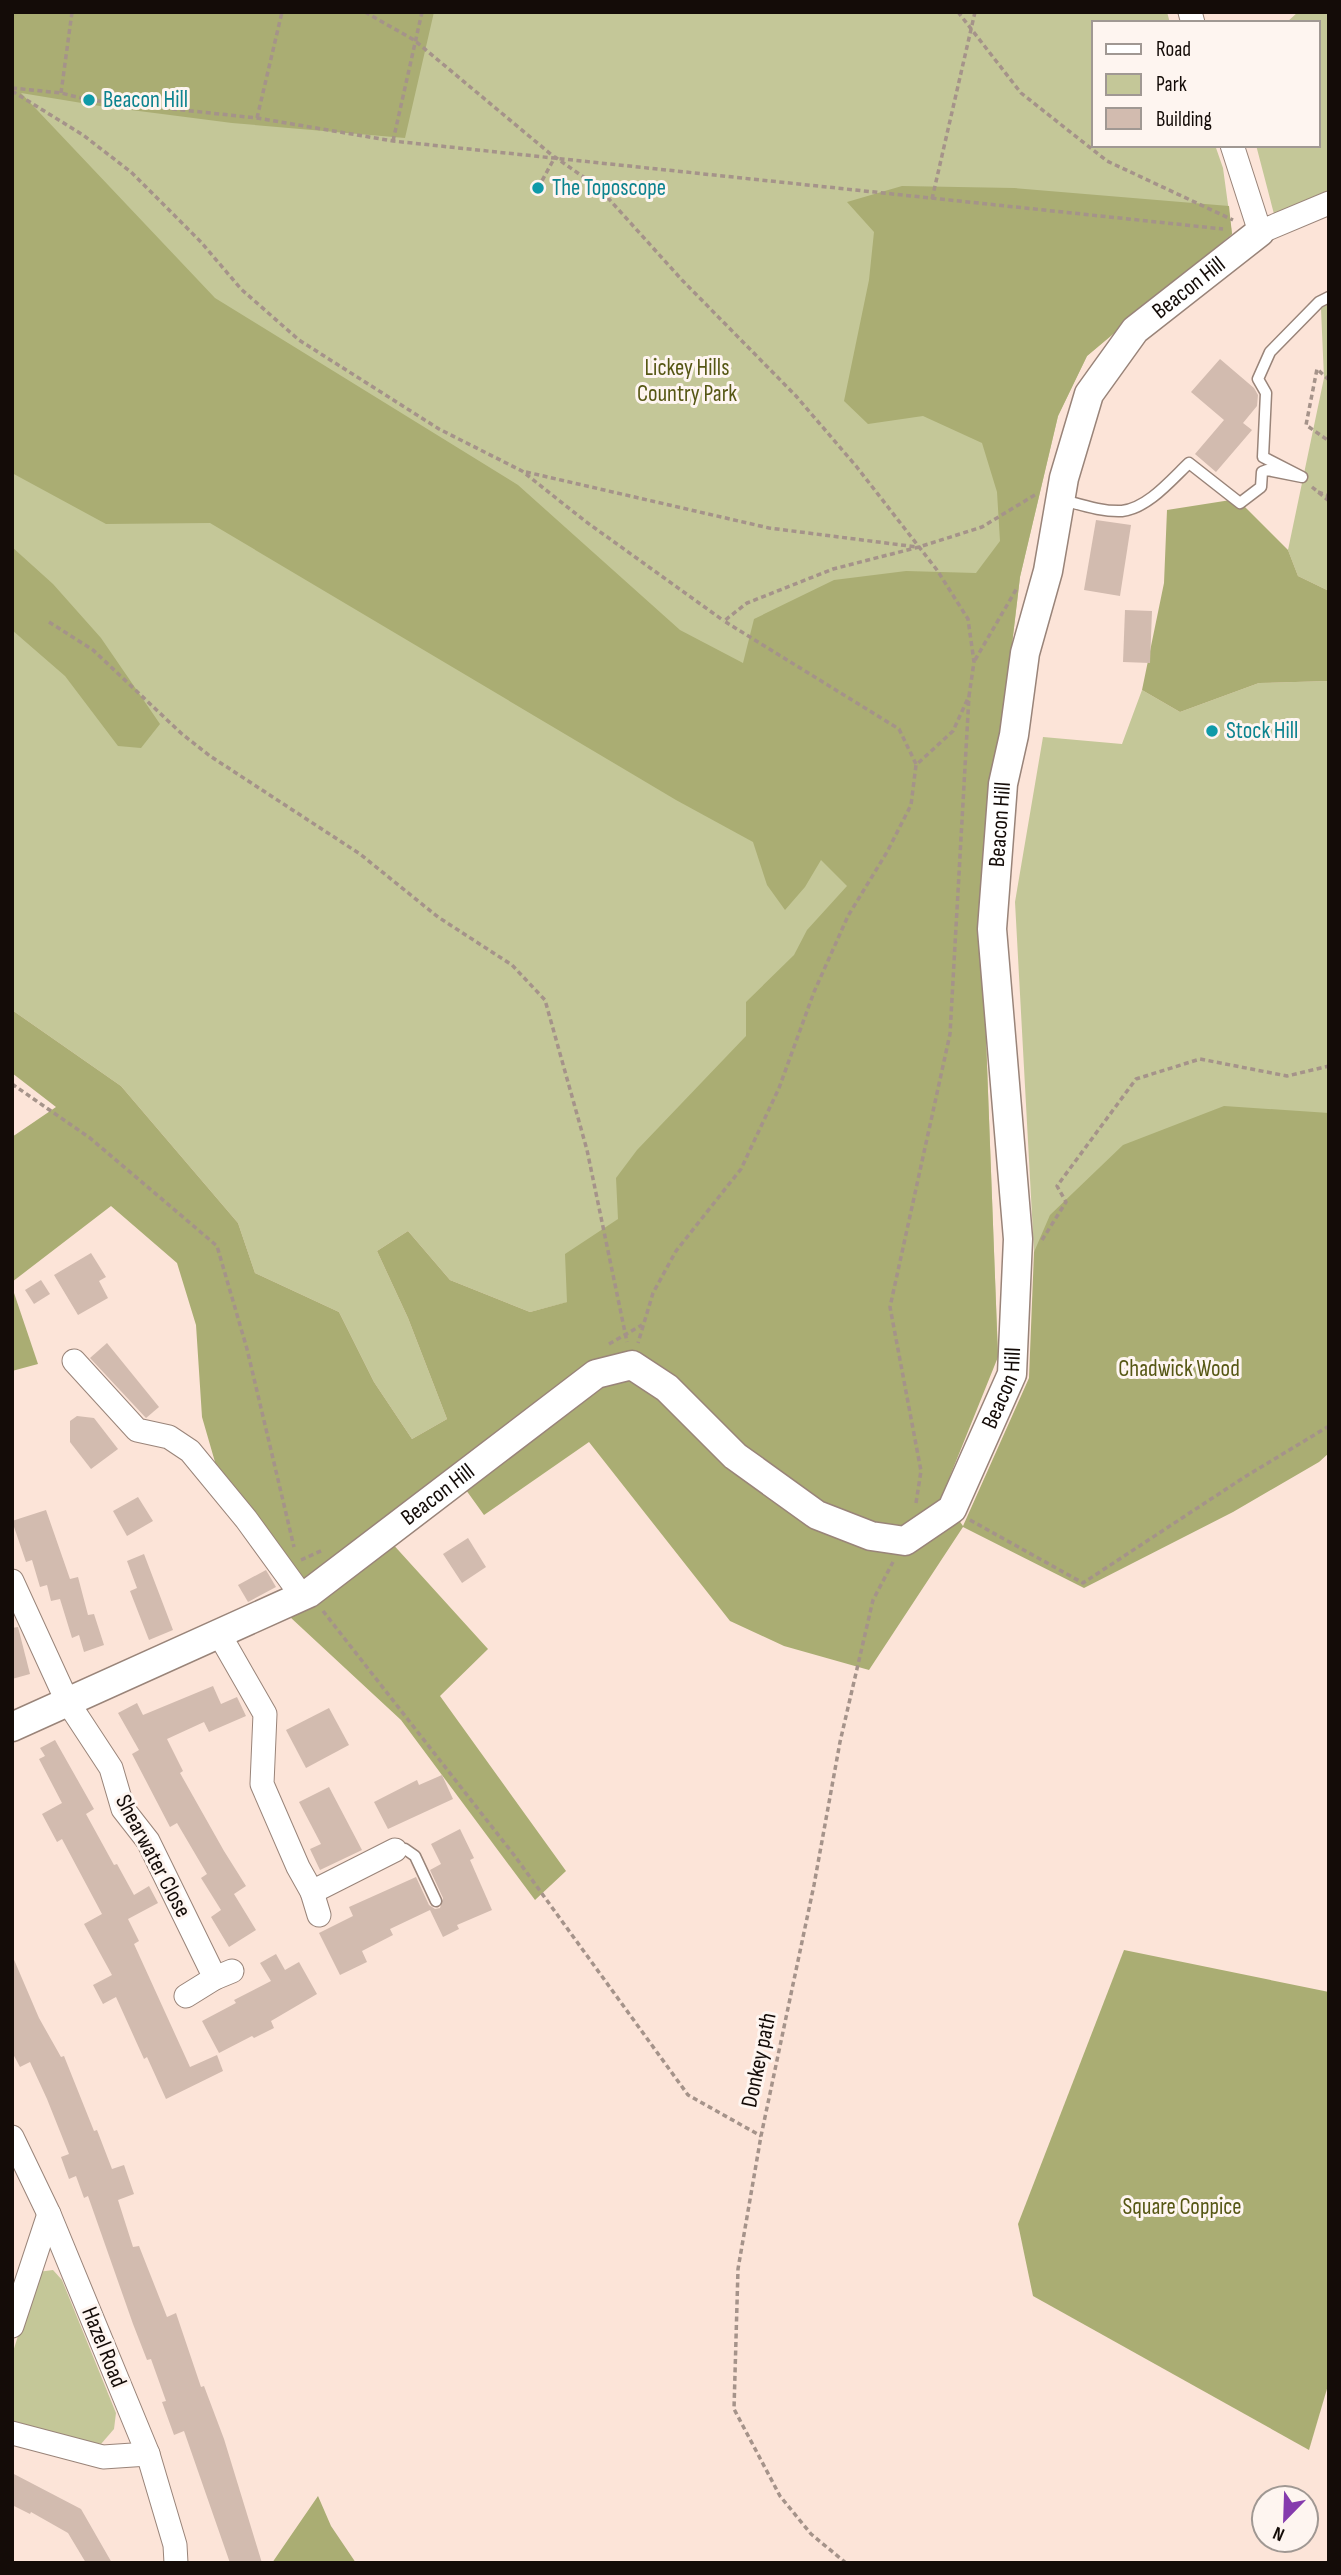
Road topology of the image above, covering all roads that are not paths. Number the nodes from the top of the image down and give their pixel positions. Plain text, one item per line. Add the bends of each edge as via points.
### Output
1 (1233, 147) edge
2 (1329, 203) edge
3 (1260, 232) junction
4 (1329, 297) edge
5 (1062, 489) junction
6 (74, 1361) dead end
7 (12, 1581) edge
8 (305, 1595) junction
9 (218, 1632) junction
10 (67, 1701) junction
11 (12, 1727) edge
12 (395, 1850) joint
13 (312, 1892) junction
14 (436, 1900) dead end
15 (319, 1914) dead end
16 (186, 1996) dead end
17 (12, 2137) edge
18 (50, 2214) junction
19 (12, 2326) edge
20 (12, 2432) edge
21 (148, 2454) junction
22 (176, 2563) edge

1 - 3 street
2 - 3 street
3 - 5 street, Beacon Hill via 1135,330 1089,394
4 - 5 lane via 1270,352 1258,379 1266,393 1263,457 1302,477 1262,472 1261,487 1240,503 1189,463 1143,503 1125,511 1105,510
5 - 8 street, Beacon Hill via 1048,571 1025,653 1003,784 992,929 1018,1240 1012,1374 951,1509 905,1541 871,1536 817,1515 735,1456 667,1388 632,1365 596,1374
6 - 8 street via 137,1430 170,1437 190,1451
7 - 10 street, Shearwater Close
8 - 9 street, Beacon Hill
9 - 10 street, Beacon Hill
9 - 13 street via 265,1714 262,1784
10 - 11 street, Beacon Hill
10 - 16 street, Shearwater Close via 111,1768 123,1809 148,1841 224,1974
12 - 13 street
12 - 14 lane via 405,1849 415,1856
13 - 15 street
17 - 18 street, Hazel Road
18 - 19 street
18 - 21 street, Hazel Road
20 - 21 street via 103,2456
21 - 22 street, Hazel Road via 175,2545

